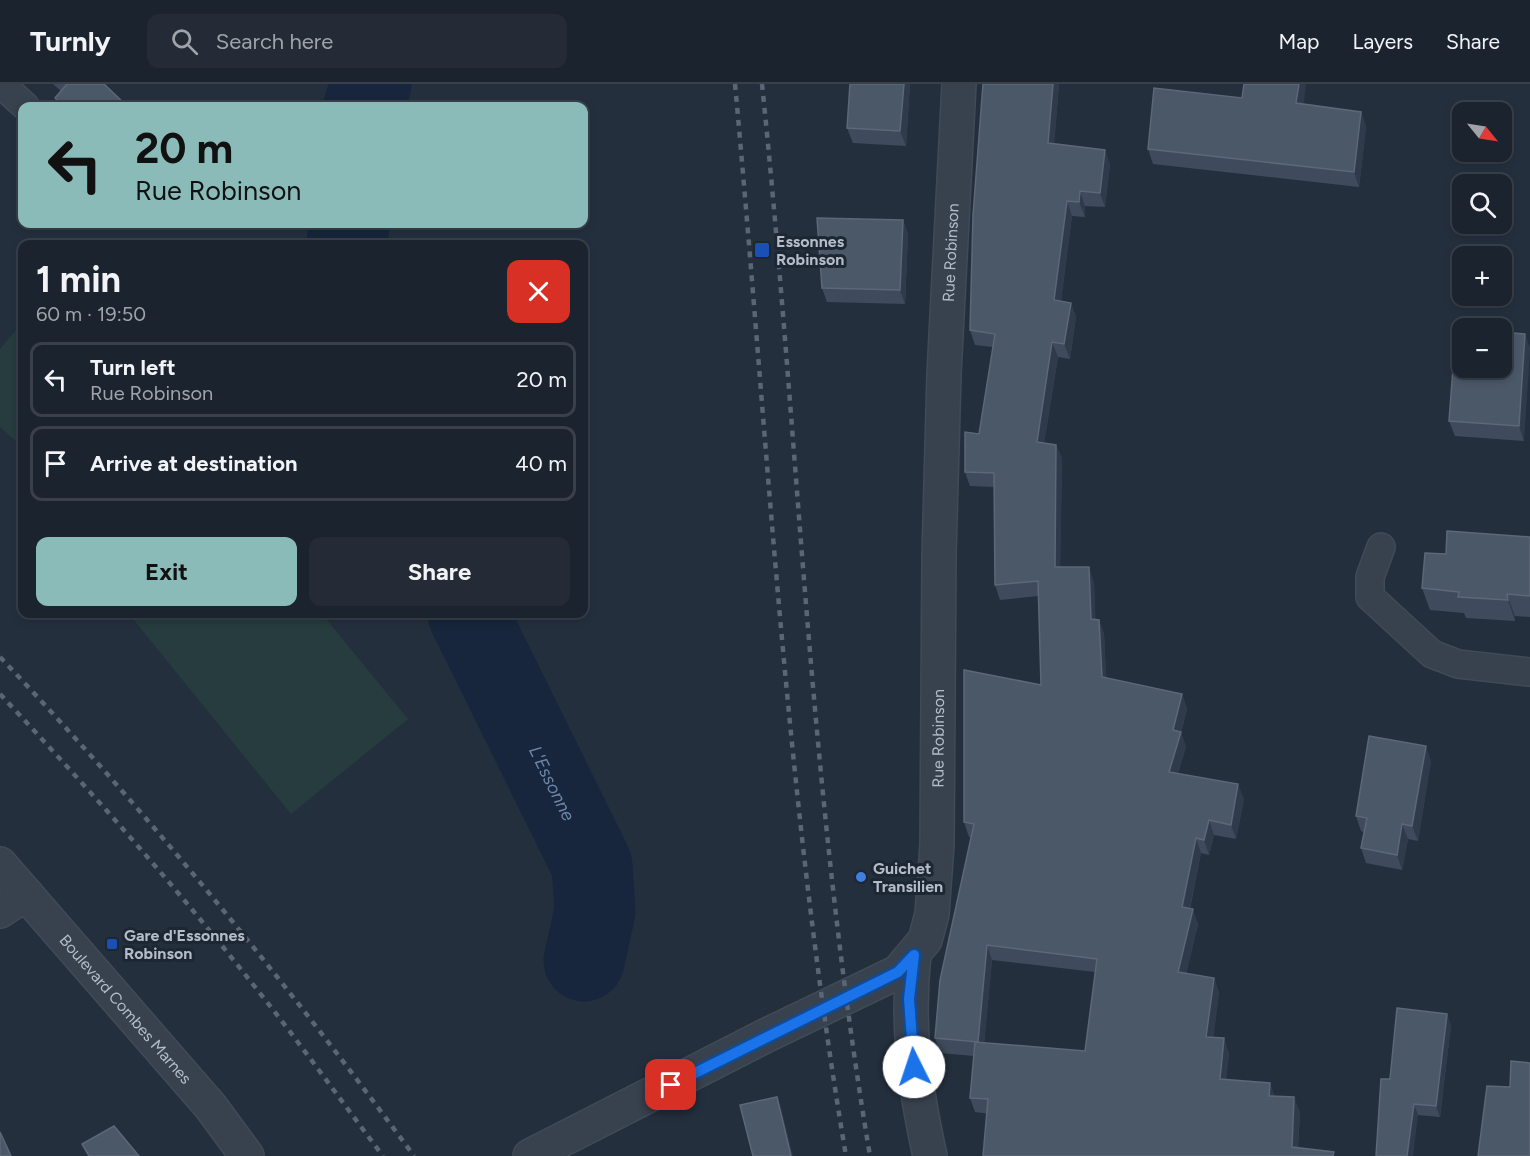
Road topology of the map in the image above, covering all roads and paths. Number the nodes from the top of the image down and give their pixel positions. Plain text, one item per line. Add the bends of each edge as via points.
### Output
1 (1, 84) edge
2 (959, 84) edge
3 (21, 102) edge
4 (1381, 547) dead end
5 (1530, 672) edge
6 (0, 864) edge
7 (13, 902) edge
8 (914, 955) junction
9 (248, 1156) edge
10 (530, 1156) edge
11 (930, 1156) edge

1 - 3 lane
2 - 8 street, Rue Robinson via 942,430 936,879 932,914 924,940
4 - 5 lane via 1370,577 1370,597 1432,654 1458,664
6 - 7 street, Boulevard Combes Marnes
7 - 9 street, Boulevard Combes Marnes via 211,1107
8 - 10 street, Rue Robinson via 898,972
8 - 11 street via 909,999 916,1089

